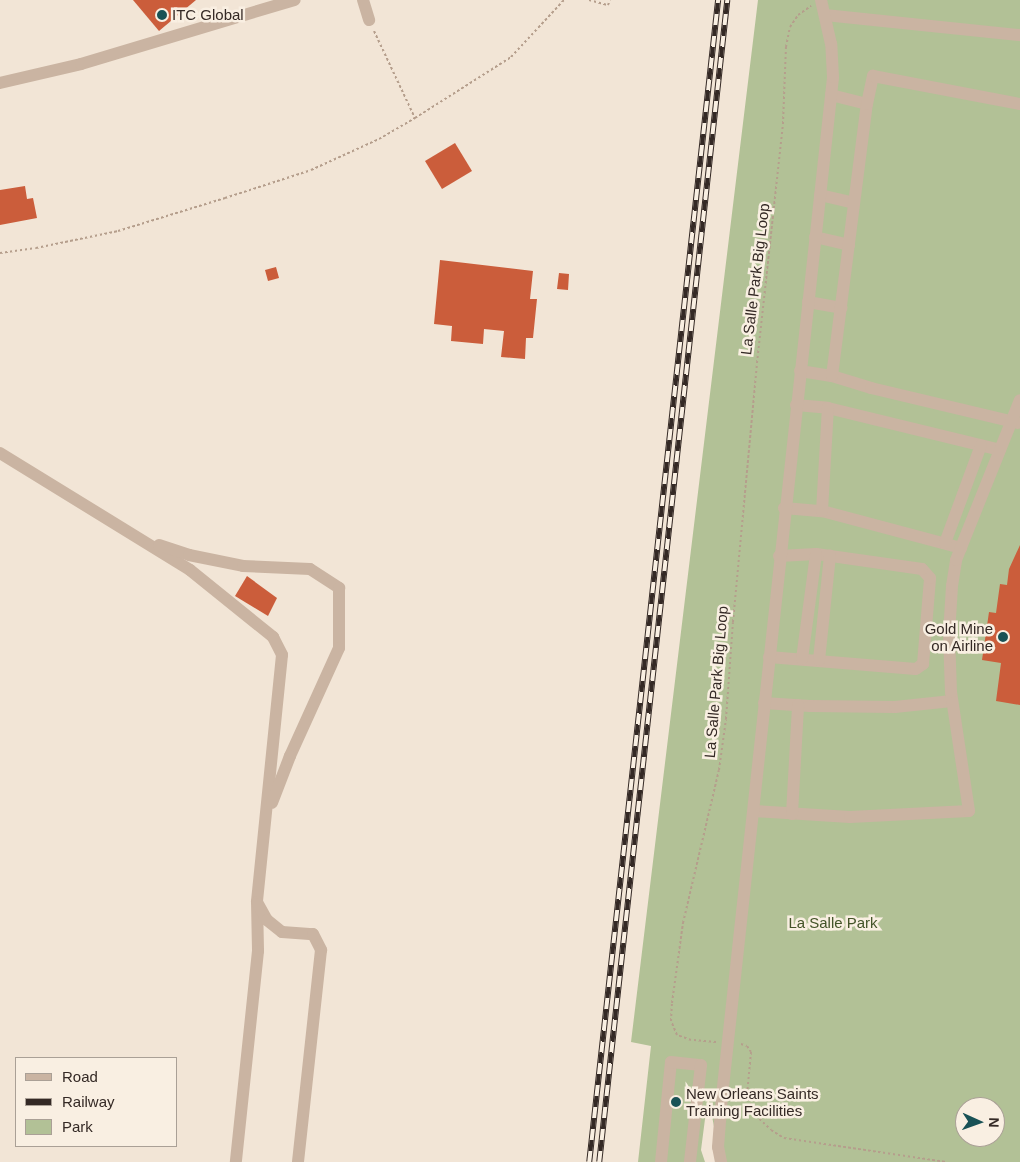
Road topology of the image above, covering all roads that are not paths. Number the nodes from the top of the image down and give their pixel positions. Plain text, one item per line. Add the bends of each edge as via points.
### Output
1 (295, 0) edge
2 (364, 0) edge
3 (821, 0) edge
4 (825, 14) junction
5 (369, 20) road end
6 (1020, 35) edge
7 (0, 84) edge
8 (830, 94) junction
9 (866, 104) junction
10 (1020, 104) edge
11 (820, 194) junction
12 (854, 203) junction
13 (815, 237) junction
14 (849, 245) junction
15 (808, 302) junction
16 (841, 308) junction
17 (800, 371) junction
18 (832, 376) junction
19 (1020, 400) edge
20 (796, 405) junction
21 (828, 408) junction
22 (1016, 423) edge
23 (981, 445) junction
24 (1000, 450) junction
25 (0, 453) edge
26 (784, 508) junction
27 (822, 511) junction
28 (140, 539) junction
29 (945, 544) junction
30 (961, 548) junction
31 (816, 554) junction
32 (779, 556) junction
33 (830, 556) junction
34 (811, 592) junction
35 (826, 595) junction
36 (806, 626) junction
37 (822, 628) junction
38 (769, 657) junction
39 (802, 659) junction
40 (819, 660) junction
41 (952, 701) junction
42 (764, 703) junction
43 (798, 706) junction
44 (754, 811) junction
45 (792, 814) junction
46 (266, 819) junction
47 (257, 902) junction
48 (236, 1162) edge
49 (298, 1162) edge
50 (661, 1162) edge
51 (690, 1162) edge
52 (721, 1162) edge

1 - 7 street via 81,64
2 - 5 street
3 - 4 street
4 - 6 street
4 - 8 street via 833,76
8 - 9 street
8 - 11 street
9 - 10 street via 873,76
9 - 12 street
11 - 12 street
11 - 13 street
12 - 14 street
13 - 14 street
13 - 15 street
14 - 16 street
15 - 16 street
15 - 17 street
16 - 18 street
17 - 18 street
17 - 20 street
18 - 22 street
19 - 22 street
20 - 21 street
20 - 26 street
21 - 23 street
21 - 27 street
22 - 24 street
23 - 24 street
23 - 29 street
24 - 30 street
25 - 28 street
26 - 27 street
26 - 32 street
27 - 29 street
28 - 46 street via 190,570 273,637 282,655
28 - 46 street via 189,555 243,566 310,569 340,588 339,648 290,756
29 - 30 street
30 - 41 street via 952,586 949,634
31 - 32 street
31 - 33 street
31 - 34 street
32 - 38 street
33 - 35 street
33 - 40 street via 922,569 926,573 930,578 922,664 916,669
34 - 35 street
34 - 36 street
35 - 37 street
36 - 37 street
36 - 39 street
37 - 40 street
38 - 39 street
38 - 42 street
39 - 40 street
41 - 43 street via 895,707
41 - 45 street via 969,811 850,817
42 - 43 street
42 - 44 street
43 - 45 street
44 - 45 street
44 - 52 street via 718,1147
46 - 47 street
47 - 48 street via 258,951
47 - 49 street via 267,920 282,932 313,934 320,950
50 - 51 street via 671,1062 700,1065

